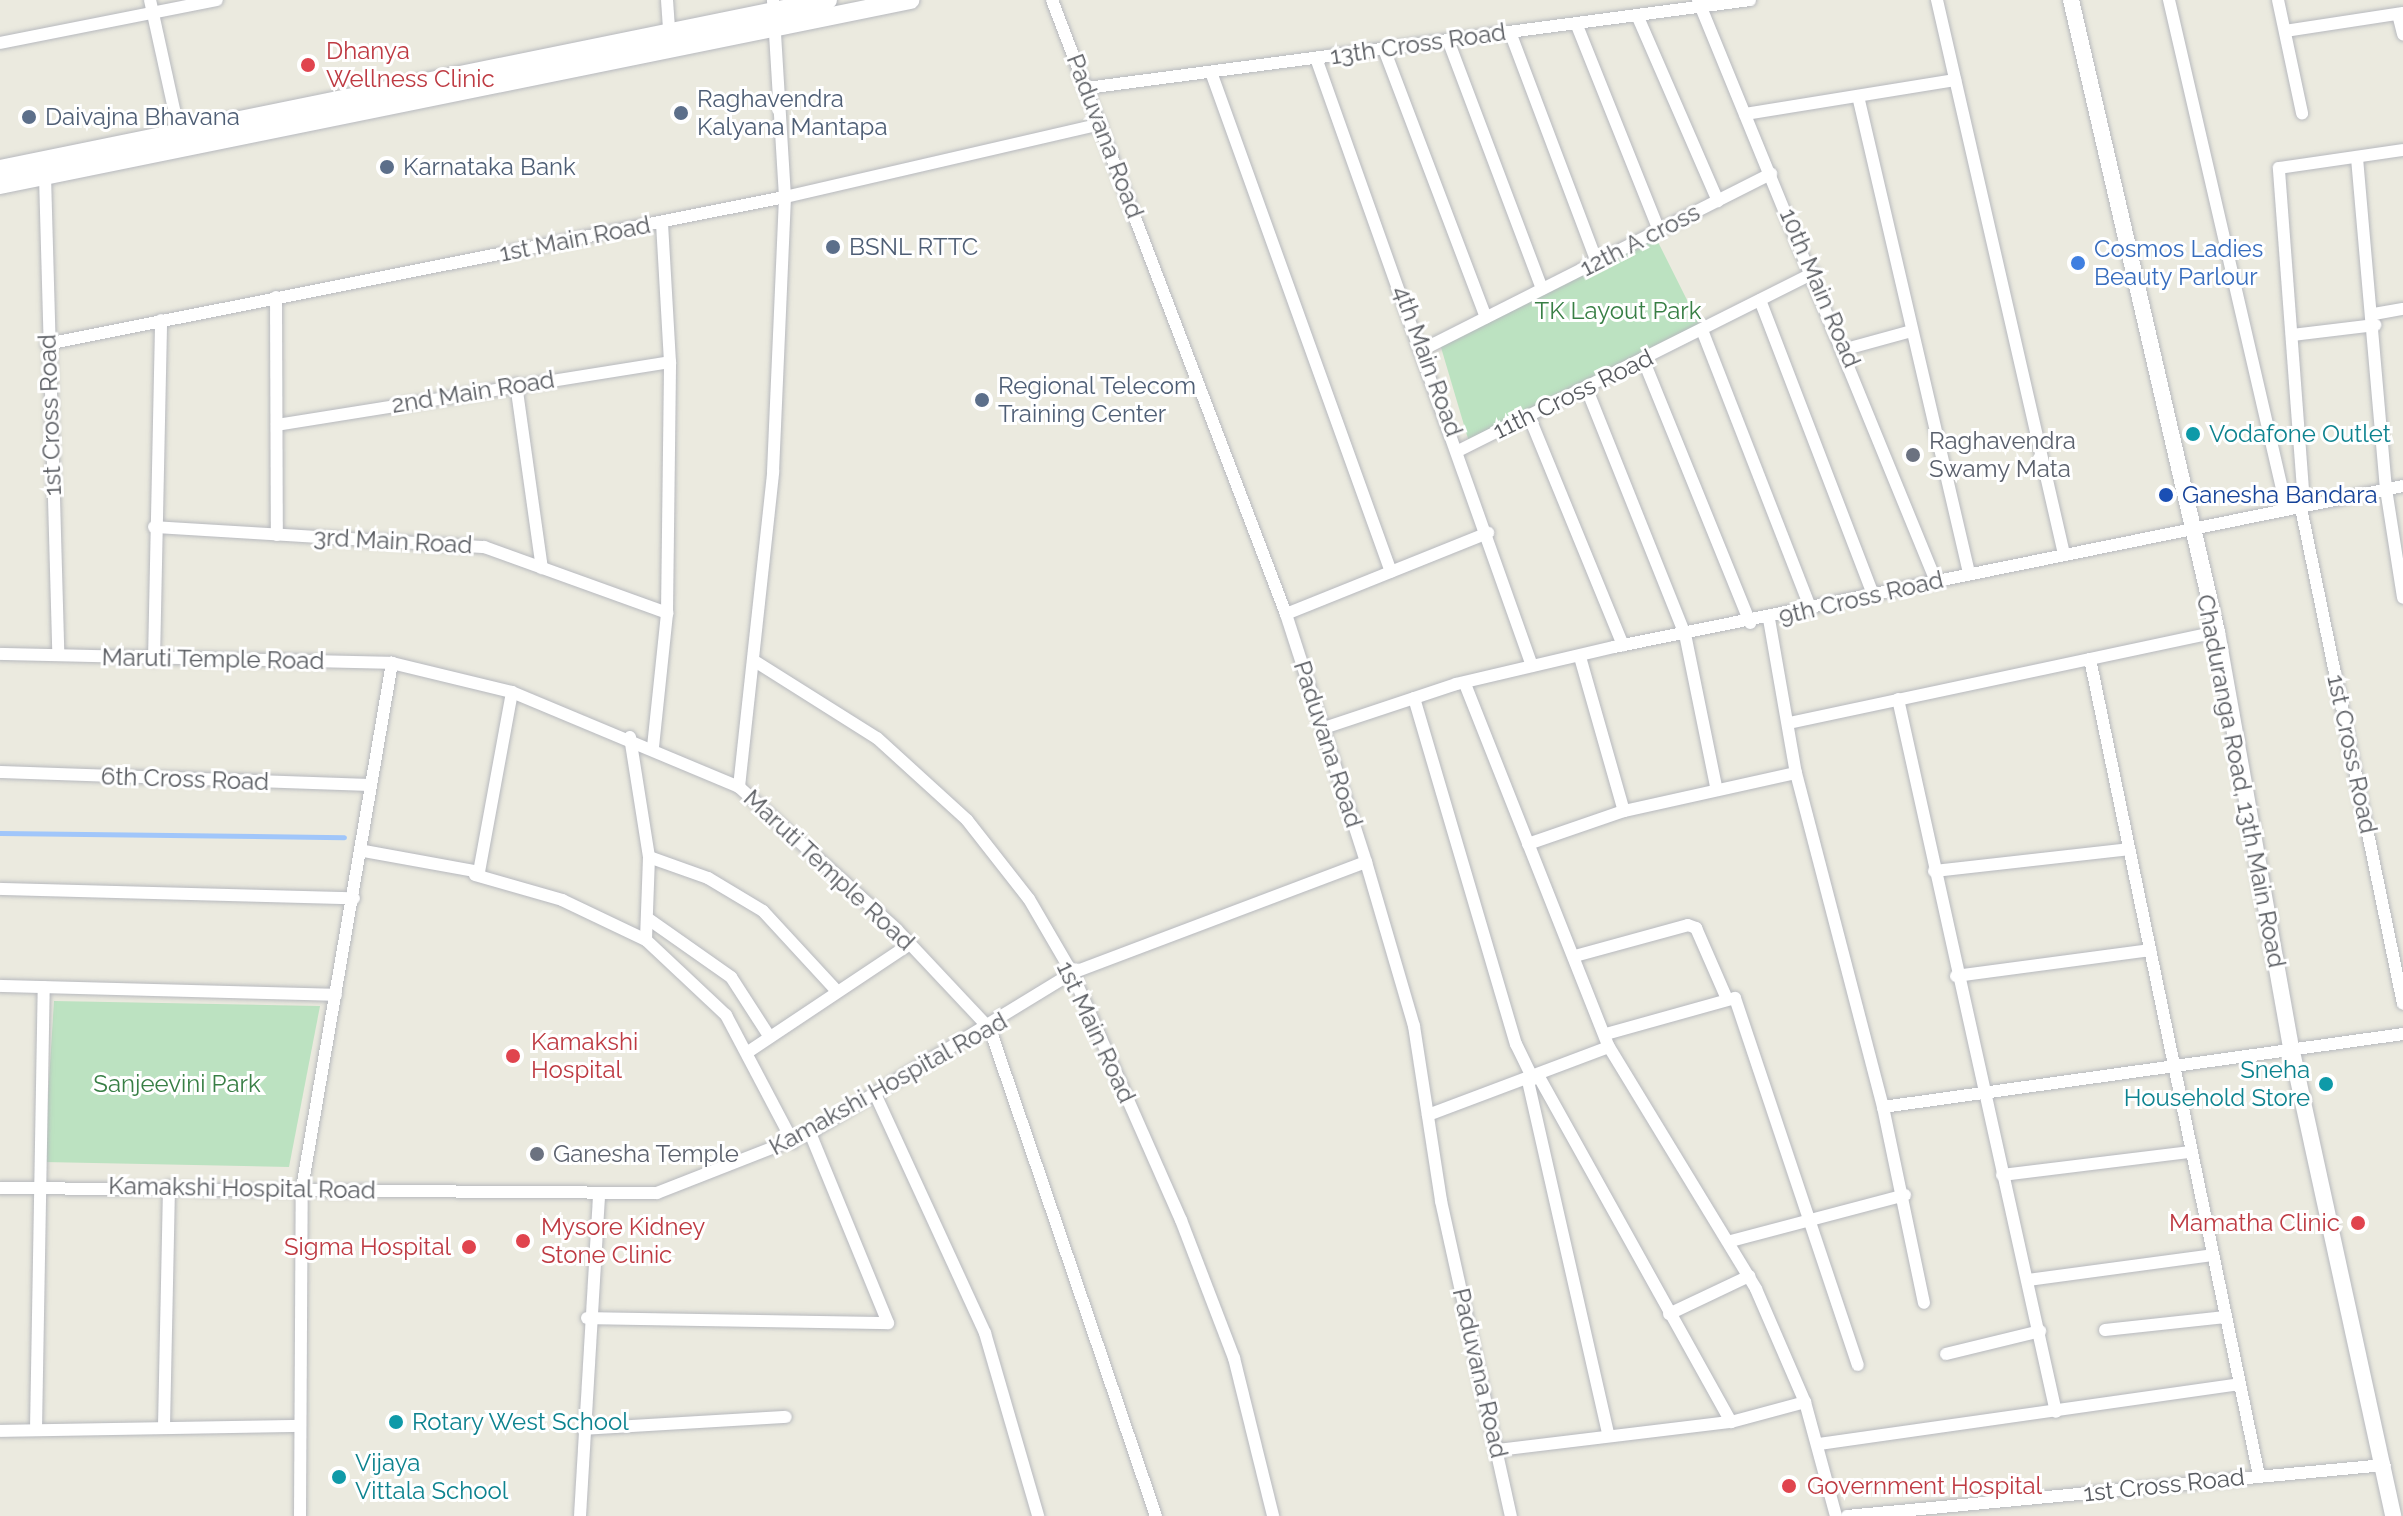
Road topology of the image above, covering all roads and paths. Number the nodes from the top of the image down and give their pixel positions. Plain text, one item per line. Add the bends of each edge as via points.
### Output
1 (217, 0) edge
2 (667, 0) edge
3 (828, 0) edge
4 (910, 0) edge
5 (1052, 0) edge
6 (1750, 0) edge
7 (1937, 0) edge
8 (2071, 0) edge
9 (2169, 0) edge
10 (2278, 0) edge
11 (1699, 3) edge
12 (151, 6) edge
13 (775, 12) edge
14 (2401, 13) edge
15 (1637, 15) junction
16 (1576, 23) junction
17 (669, 30) junction
18 (2285, 31) junction
19 (1510, 32) junction
20 (2403, 34) edge
21 (1448, 40) junction
22 (0, 43) edge
23 (1384, 49) junction
24 (1316, 58) junction
25 (1211, 72) junction
26 (1955, 80) junction
27 (1087, 88) junction
28 (1858, 96) junction
29 (2302, 113) dead end
30 (1745, 114) junction
31 (1101, 124) junction
32 (179, 132) junction
33 (2403, 150) edge
34 (2357, 158) junction
35 (0, 169) edge
36 (1771, 174) junction
37 (45, 176) junction
38 (0, 185) edge
39 (785, 197) junction
40 (1718, 201) junction
41 (662, 222) junction
42 (1659, 230) junction
43 (1597, 262) junction
44 (1814, 273) junction
45 (1542, 289) junction
46 (276, 297) junction
47 (1760, 300) junction
48 (2403, 309) edge
49 (1486, 317) junction
50 (2375, 319) junction
51 (161, 320) junction
52 (1702, 330) junction
53 (1912, 331) junction
54 (2292, 335) junction
55 (47, 344) junction
56 (1424, 349) junction
57 (1846, 349) junction
58 (1643, 359) junction
59 (670, 362) junction
60 (516, 384) junction
61 (1586, 387) junction
62 (1529, 416) junction
63 (277, 425) junction
64 (1460, 450) junction
65 (2403, 486) edge
66 (2386, 489) junction
67 (2302, 503) junction
68 (2286, 506) junction
69 (154, 527) junction
70 (2189, 527) junction
71 (1488, 533) junction
72 (277, 535) junction
73 (2064, 554) junction
74 (2400, 565) edge
75 (542, 568) junction
76 (1391, 572) junction
77 (1969, 574) junction
78 (1935, 579) junction
79 (1873, 594) junction
80 (2403, 598) edge
81 (1811, 609) junction
82 (667, 613) junction
83 (1286, 614) junction
84 (1769, 619) junction
85 (1750, 623) junction
86 (2217, 632) junction
87 (1685, 634) junction
88 (1623, 645) junction
89 (0, 654) edge
90 (58, 655) junction
91 (1580, 657) junction
92 (2090, 659) junction
93 (154, 660) junction
94 (753, 660) junction
95 (392, 663) junction
96 (1532, 666) junction
97 (1465, 684) junction
98 (512, 692) junction
99 (1414, 698) junction
100 (1898, 699) junction
101 (1789, 723) junction
102 (1324, 728) junction
103 (630, 737) junction
104 (653, 747) junction
105 (0, 772) edge
106 (1796, 773) junction
107 (371, 785) junction
108 (739, 787) junction
109 (1716, 787) junction
110 (1624, 811) junction
111 (1528, 844) junction
112 (2129, 849) junction
113 (364, 851) junction
114 (649, 857) junction
115 (1366, 862) junction
116 (1934, 871) junction
117 (475, 875) junction
118 (0, 889) edge
119 (354, 898) junction
120 (647, 918) junction
121 (646, 940) junction
122 (910, 944) junction
123 (2150, 950) junction
124 (1575, 956) junction
125 (1072, 973) junction
126 (1956, 976) junction
127 (0, 986) edge
128 (44, 987) junction
129 (836, 990) junction
130 (336, 995) junction
131 (1727, 999) junction
132 (2403, 1004) edge
133 (990, 1029) junction
134 (2403, 1034) edge
135 (769, 1036) junction
136 (1607, 1040) junction
137 (2291, 1047) junction
138 (751, 1050) junction
139 (2171, 1066) junction
140 (1533, 1079) junction
141 (1979, 1088) junction
142 (876, 1096) junction
143 (1883, 1107) junction
144 (1428, 1115) junction
145 (810, 1133) junction
146 (793, 1142) junction
147 (2189, 1152) junction
148 (2002, 1175) junction
149 (36, 1186) junction
150 (169, 1186) junction
151 (0, 1188) edge
152 (302, 1188) junction
153 (1905, 1195) junction
154 (599, 1197) junction
155 (1813, 1218) junction
156 (1731, 1241) junction
157 (2212, 1255) junction
158 (1749, 1276) junction
159 (2028, 1280) junction
160 (1924, 1303) dead end
161 (1669, 1314) junction
162 (2225, 1317) junction
163 (587, 1318) junction
164 (2105, 1330) dead end
165 (2040, 1331) junction
166 (1946, 1354) dead end
167 (1858, 1365) dead end
168 (2239, 1384) junction
169 (1805, 1402) junction
170 (2056, 1412) junction
171 (786, 1417) dead end
172 (1731, 1422) junction
173 (164, 1426) junction
174 (300, 1426) junction
175 (583, 1429) junction
176 (36, 1430) junction
177 (0, 1431) edge
178 (1608, 1434) junction
179 (1819, 1444) junction
180 (1498, 1450) junction
181 (2385, 1465) junction
182 (2259, 1476) junction
183 (300, 1516) edge
184 (580, 1516) edge
185 (1038, 1516) edge
186 (1156, 1516) edge
187 (1273, 1516) edge
188 (1511, 1516) edge
189 (1836, 1516) edge
190 (1847, 1516) edge
191 (2393, 1516) edge

1 - 12 street
2 - 17 street
3 - 13 main road
4 - 13 main road
5 - 27 street, Paduvana Road
6 - 11 street, 13th Cross Road
7 - 26 street
8 - 70 street, Chaduranga Road, 13th Main Road
9 - 68 street
10 - 18 street
11 - 15 street, 13th Cross Road
11 - 30 street, 10th Main Road
12 - 22 street
12 - 32 street
13 - 17 main road
13 - 37 main road
13 - 39 street
14 - 18 street
14 - 20 street
15 - 16 street, 13th Cross Road
15 - 40 street
16 - 19 street, 13th Cross Road
16 - 42 street
17 - 32 main road
18 - 29 street
19 - 21 street, 13th Cross Road
19 - 43 street
21 - 23 street, 13th Cross Road
21 - 45 street
23 - 24 street, 13th Cross Road
23 - 49 street
24 - 25 street, 13th Cross Road
24 - 56 street, 4th Main Road
25 - 27 street, 13th Cross Road
25 - 76 street
26 - 28 street
26 - 73 street
27 - 31 street, Paduvana Road
28 - 30 street
28 - 53 street
30 - 36 street, 10th Main Road
31 - 39 street, 1st Main Road
31 - 83 street, Paduvana Road
32 - 35 main road
33 - 34 street
34 - 50 street
34 - 54 street, 1st Cross Road via 2279,168
36 - 40 street, 12th A cross
36 - 44 street, 10th Main Road
37 - 38 main road
37 - 55 street, 1st Cross Road
39 - 41 street, 1st Main Road
39 - 94 street via 773,472
40 - 42 street, 12th A cross
41 - 46 street, 1st Main Road
41 - 59 street
42 - 43 street, 12th A cross
43 - 45 street, 12th A cross
44 - 47 street, 11th Cross Road
44 - 57 street, 10th Main Road
45 - 49 street, 12th A cross
46 - 51 street, 1st Main Road
46 - 63 street
47 - 52 street, 11th Cross Road
47 - 79 street
48 - 50 street
49 - 56 street, 12th A cross
50 - 54 street
50 - 66 street
51 - 55 street, 1st Main Road
51 - 69 street
52 - 58 street, 11th Cross Road
52 - 81 street
53 - 57 street
53 - 77 street
54 - 67 street, 1st Cross Road
55 - 90 street, 1st Cross Road
56 - 64 street, 4th Main Road
57 - 78 street, 10th Main Road
58 - 61 street, 11th Cross Road
58 - 85 street
59 - 60 street, 2nd Main Road
59 - 82 street
60 - 63 street, 2nd Main Road
60 - 75 street
61 - 62 street, 11th Cross Road
61 - 87 street
62 - 64 street, 11th Cross Road
62 - 88 street
63 - 72 street
64 - 71 street, 4th Main Road
65 - 66 street, 9th Cross Road
66 - 67 street, 9th Cross Road
66 - 74 street
67 - 68 street, 9th Cross Road
67 - 132 street, 1st Cross Road
68 - 70 street, 9th Cross Road
69 - 72 street, 3rd Main Road
69 - 93 street
70 - 73 street, 9th Cross Road
70 - 86 street, Chaduranga Road, 13th Main Road
71 - 76 street
71 - 96 street, 4th Main Road
72 - 75 street, 3rd Main Road via 484,547
73 - 77 street, 9th Cross Road
74 - 80 street
75 - 82 street, 3rd Main Road
76 - 83 street
77 - 78 street, 9th Cross Road
78 - 79 street, 9th Cross Road
79 - 81 street, 9th Cross Road
81 - 84 street, 9th Cross Road
82 - 104 street
83 - 102 street, Paduvana Road
84 - 85 street, 9th Cross Road
84 - 101 street
85 - 87 street, 9th Cross Road
86 - 92 street
86 - 137 street, Chaduranga Road, 13th Main Road
87 - 88 street, 9th Cross Road
87 - 109 street
88 - 91 street, 9th Cross Road
89 - 90 street, Maruti Temple Road
90 - 93 street, Maruti Temple Road
91 - 96 street, 9th Cross Road
91 - 110 street
92 - 100 street
92 - 112 street
93 - 95 street, Maruti Temple Road
94 - 108 street
94 - 125 street, 1st Main Road via 877,738 967,820 1029,899
95 - 98 street, Maruti Temple Road
95 - 107 street
96 - 97 street, 9th Cross Road
97 - 99 street, 9th Cross Road
97 - 111 street
98 - 103 street, Maruti Temple Road
98 - 117 street
99 - 102 street, 9th Cross Road
99 - 140 street via 1516,1044
100 - 101 street
100 - 116 street
101 - 106 street
102 - 115 street, Paduvana Road
103 - 104 street, Maruti Temple Road
103 - 114 street
104 - 108 street, Maruti Temple Road
105 - 107 street, 6th Cross Road
106 - 109 street
106 - 143 street
107 - 113 street
108 - 122 street, Maruti Temple Road
109 - 110 street
110 - 111 street
111 - 124 street
112 - 116 street
112 - 123 street
113 - 117 street
113 - 119 street
114 - 120 street
114 - 129 street via 708,878 763,911 789,931
115 - 125 street, Kamakshi Hospital Road
115 - 144 street, Paduvana Road via 1414,1026
116 - 126 street
117 - 121 street via 562,900
118 - 119 street
119 - 130 street
120 - 121 street
120 - 135 street via 731,977
121 - 138 street via 691,974
122 - 129 street
122 - 133 street, Maruti Temple Road
123 - 126 street
123 - 139 street
124 - 131 street via 1688,925 1696,928
124 - 136 street
125 - 133 street, Kamakshi Hospital Road
125 - 187 street, 1st Main Road via 1234,1358
126 - 141 street
127 - 128 street
128 - 130 street
128 - 149 street
129 - 135 street
130 - 152 street
131 - 136 street
131 - 155 street via 1735,998
133 - 142 street, Kamakshi Hospital Road
133 - 186 street, Maruti Temple Road
134 - 137 street
135 - 138 street
136 - 140 street
136 - 156 street
137 - 139 street
137 - 181 street, Chaduranga Road, 13th Main Road
138 - 146 street
139 - 141 street
139 - 147 street
140 - 144 street
140 - 161 street
140 - 178 street
141 - 143 street
141 - 148 street
142 - 145 street, Kamakshi Hospital Road
142 - 185 street via 985,1333
143 - 153 street
144 - 180 street, Paduvana Road
145 - 146 street, Kamakshi Hospital Road
145 - 163 street via 888,1323
146 - 154 street, Kamakshi Hospital Road via 657,1193
147 - 148 street
147 - 157 street
148 - 159 street
149 - 150 street, Kamakshi Hospital Road
149 - 151 street, Kamakshi Hospital Road
149 - 176 street
150 - 152 street, Kamakshi Hospital Road
150 - 173 street
152 - 154 street, Kamakshi Hospital Road
152 - 174 street
153 - 155 street
153 - 160 street
154 - 163 street
155 - 156 street
155 - 167 street
156 - 158 street
157 - 159 street
157 - 162 street
158 - 161 street
158 - 169 street
159 - 165 street
161 - 172 street
162 - 164 street
162 - 168 street
163 - 175 street
165 - 166 street
165 - 170 street
168 - 170 street
168 - 182 street
169 - 172 street
169 - 179 street
170 - 179 street
171 - 175 street
172 - 178 street
173 - 174 street
173 - 176 street
174 - 183 street
175 - 184 street
176 - 177 street
178 - 180 street
179 - 189 street
180 - 188 street, Paduvana Road
181 - 182 street, 1st Cross Road
181 - 191 street, Chaduranga Road, 13th Main Road
182 - 190 street, 1st Cross Road

